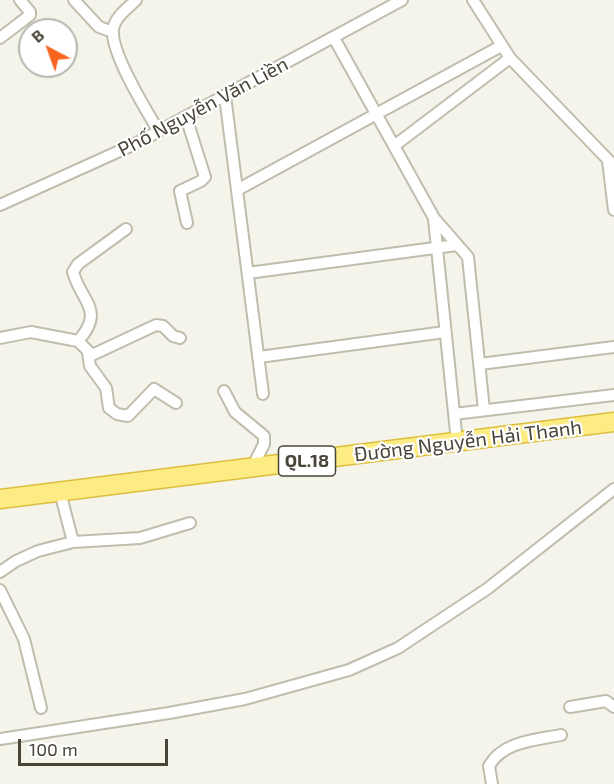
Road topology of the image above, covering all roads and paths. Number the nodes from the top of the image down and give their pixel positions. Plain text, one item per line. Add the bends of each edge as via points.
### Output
1 (20, 0) edge
2 (74, 0) edge
3 (136, 0) edge
4 (402, 0) edge
5 (473, 0) edge
6 (113, 32) junction
7 (0, 38) edge
8 (334, 38) junction
9 (501, 46) junction
10 (510, 58) junction
11 (225, 96) junction
12 (376, 114) junction
13 (186, 117) junction
14 (158, 130) junction
15 (394, 146) junction
16 (611, 163) edge
17 (613, 188) edge
18 (237, 190) junction
19 (0, 205) edge
20 (614, 210) edge
21 (434, 218) junction
22 (187, 224) dead end
23 (126, 229) dead end
24 (457, 245) junction
25 (437, 248) junction
26 (248, 273) junction
27 (445, 332) junction
28 (0, 338) edge
29 (180, 338) dead end
30 (78, 340) junction
31 (614, 347) edge
32 (88, 353) junction
33 (259, 357) junction
34 (480, 364) junction
35 (224, 391) dead end
36 (263, 394) dead end
37 (614, 395) edge
38 (176, 404) dead end
39 (484, 410) junction
40 (454, 414) junction
41 (614, 422) edge
42 (457, 442) junction
43 (252, 468) junction
44 (614, 489) edge
45 (60, 492) junction
46 (1, 498) edge
47 (189, 523) dead end
48 (73, 542) junction
49 (0, 572) edge
50 (0, 590) edge
51 (570, 707) dead end
52 (614, 707) edge
53 (41, 708) dead end
54 (561, 735) dead end
55 (0, 739) edge
56 (492, 784) edge

1 - 7 street via 30,15
2 - 6 street via 99,27
3 - 6 street via 120,16
4 - 8 street, Phố Nguyễn Văn Liền
5 - 9 street
6 - 14 street via 122,63
8 - 11 street, Phố Nguyễn Văn Liền
8 - 12 street
9 - 10 street
9 - 12 street
10 - 15 street
10 - 16 street
11 - 13 street, Phố Nguyễn Văn Liền
11 - 18 street
12 - 15 street
12 - 18 street
13 - 14 street, Phố Nguyễn Văn Liền
13 - 22 street via 205,177 180,190
14 - 19 street, Phố Nguyễn Văn Liền
15 - 21 street
16 - 17 street
17 - 20 street
18 - 26 street
21 - 24 street
21 - 25 street
23 - 30 street via 78,264 73,272 91,311 87,330
24 - 25 street
24 - 34 street via 468,257
25 - 26 street
25 - 27 street
26 - 33 street
27 - 33 street
27 - 40 street
28 - 30 street via 31,332
29 - 32 street via 156,325 96,354
30 - 32 street
31 - 34 street
32 - 38 street via 90,366 106,388 110,408 117,414 128,416 154,390
33 - 36 street
34 - 39 street
35 - 43 street via 235,412 264,436
37 - 39 street
39 - 40 street
40 - 42 street
41 - 42 highway, Đường Nguyễn Hải Thanh / QL.18
42 - 43 highway, Đường Nguyễn Hải Thanh / QL.18
43 - 45 highway, Đường Nguyễn Hải Thanh / QL.18
44 - 55 street via 487,589 398,648 349,670 245,699
45 - 46 highway, Đường Nguyễn Hải Thanh / QL.18
45 - 48 street
47 - 48 street via 140,538
48 - 49 street via 27,555
50 - 53 street via 24,639
51 - 52 street via 606,701
54 - 56 street via 522,742 507,749 489,766

